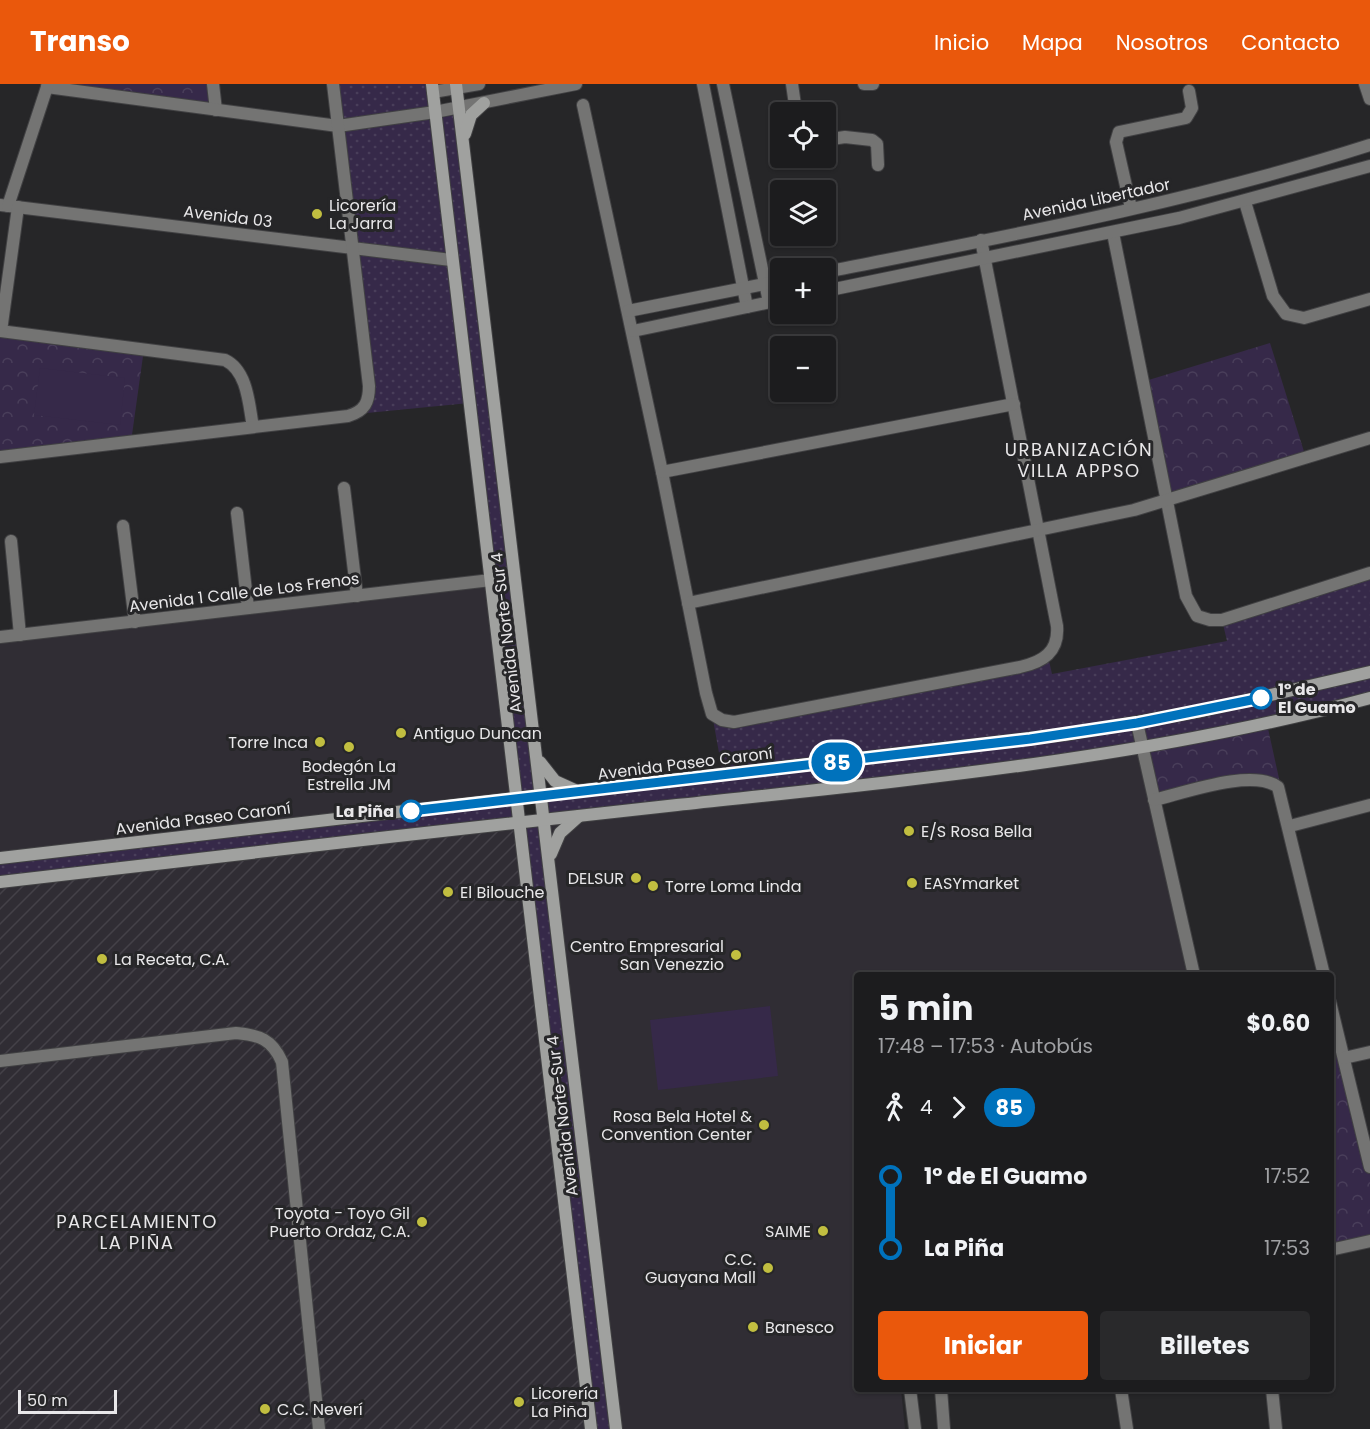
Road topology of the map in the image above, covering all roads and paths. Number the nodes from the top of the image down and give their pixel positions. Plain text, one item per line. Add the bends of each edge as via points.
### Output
1 (213, 84) edge
2 (333, 84) edge
3 (479, 84) edge
4 (576, 84) edge
5 (703, 84) edge
6 (723, 84) edge
7 (792, 84) edge
8 (864, 84) edge
9 (873, 84) edge
10 (1365, 84) edge
11 (47, 86) edge
12 (457, 86) edge
13 (433, 88) edge
14 (1189, 91) dead end
15 (1370, 99) edge
16 (795, 102) edge
17 (484, 103) junction
18 (583, 105) dead end
19 (459, 108) junction
20 (216, 110) junction
21 (435, 112) junction
22 (338, 126) junction
23 (836, 138) edge
24 (463, 141) junction
25 (1370, 145) edge
26 (878, 165) dead end
27 (1370, 166) edge
28 (1245, 202) junction
29 (9, 206) edge
30 (1131, 208) junction
31 (1113, 233) junction
32 (981, 240) junction
33 (354, 248) junction
34 (985, 259) junction
35 (452, 260) junction
36 (836, 270) edge
37 (770, 283) edge
38 (765, 284) junction
39 (744, 289) junction
40 (836, 289) edge
41 (770, 293) edge
42 (1370, 299) edge
43 (770, 302) edge
44 (747, 307) junction
45 (628, 311) junction
46 (1, 331) edge
47 (633, 331) junction
48 (1014, 404) junction
49 (253, 428) junction
50 (1370, 438) edge
51 (0, 457) edge
52 (662, 472) junction
53 (344, 488) dead end
54 (1166, 501) junction
55 (237, 513) dead end
56 (123, 526) dead end
57 (1038, 530) junction
58 (11, 542) dead end
59 (1370, 573) edge
60 (491, 580) junction
61 (357, 596) junction
62 (688, 603) junction
63 (248, 608) junction
64 (135, 622) junction
65 (20, 635) junction
66 (0, 637) edge
67 (1370, 672) edge
68 (1370, 698) edge
69 (1137, 723) junction
70 (1142, 748) junction
71 (538, 758) junction
72 (515, 774) junction
73 (581, 792) junction
74 (543, 797) junction
75 (518, 799) junction
76 (1154, 800) junction
77 (487, 802) junction
78 (1370, 805) edge
79 (582, 815) junction
80 (545, 819) junction
81 (520, 822) junction
82 (495, 825) junction
83 (1290, 826) junction
84 (523, 847) junction
85 (0, 858) edge
86 (550, 861) junction
87 (0, 882) edge
88 (1193, 972) edge
89 (1323, 972) edge
90 (1334, 1023) edge
91 (1370, 1052) edge
92 (1344, 1058) junction
93 (0, 1061) edge
94 (1370, 1167) edge
95 (1370, 1241) edge
96 (1334, 1249) edge
97 (910, 1392) edge
98 (941, 1392) edge
99 (1121, 1392) edge
100 (1272, 1392) edge
101 (319, 1429) edge
102 (591, 1429) edge
103 (616, 1429) edge
104 (915, 1429) edge
105 (944, 1429) edge
106 (1127, 1429) edge
107 (1276, 1429) edge

1 - 20 street
2 - 22 street
3 - 12 street
4 - 17 street
5 - 39 street
6 - 38 street
7 - 16 street
8 - 9 street
10 - 15 street
11 - 20 street
11 - 29 street
12 - 13 street
12 - 19 main road, Avenida Norte-Sur 4
13 - 21 main road, Avenida Norte-Sur 4
14 - 30 street via 1192,108 1186,118 1119,132 1116,142
17 - 19 street
17 - 24 main road via 471,115
18 - 45 street
19 - 21 street
19 - 24 main road, Avenida Norte-Sur 4
20 - 22 street
21 - 22 street
21 - 35 main road, Avenida Norte-Sur 4
22 - 33 street
23 - 26 street via 872,140 877,144
24 - 71 main road, Avenida Norte-Sur 4
25 - 30 street, Avenida Libertador via 1252,180
27 - 28 street
28 - 31 street
28 - 42 street via 1274,296 1286,314 1304,318
29 - 33 street, Avenida 03
29 - 46 street
30 - 32 street, Avenida Libertador
31 - 34 street
31 - 54 street
32 - 34 street
32 - 36 street, Avenida Libertador
33 - 35 street, Avenida 03
33 - 49 street via 369,386 367,403 363,410 348,416
34 - 40 street
34 - 48 street
35 - 60 main road, Avenida Norte-Sur 4
37 - 38 street
38 - 39 street
38 - 41 street
39 - 44 street
39 - 45 street
43 - 44 street
44 - 47 street
45 - 47 street
46 - 49 street via 225,360 241,377
47 - 52 street
48 - 52 street
48 - 57 street
49 - 51 street
50 - 54 street
52 - 62 street
53 - 61 street
54 - 57 street
54 - 59 street via 1186,596 1193,612 1203,619 1222,620
55 - 63 street
56 - 64 street
57 - 62 street
57 - 62 street via 1058,634 1048,656 1020,667 728,722 716,718 710,708
58 - 65 street
60 - 61 street, Avenida 1 Calle de Los Frenos
60 - 72 main road, Avenida Norte-Sur 4
61 - 63 street, Avenida 1 Calle de Los Frenos
63 - 64 street, Avenida 1 Calle de Los Frenos
64 - 65 street, Avenida 1 Calle de Los Frenos
65 - 66 street, Avenida 1 Calle de Los Frenos
67 - 69 main road, Avenida Paseo Caroní
68 - 70 main road via 1267,724
69 - 70 street
69 - 73 main road, Avenida Paseo Caroní
70 - 76 street
70 - 79 main road via 976,774
71 - 73 main road via 555,781
71 - 74 main road, Avenida Norte-Sur 4
72 - 75 main road, Avenida Norte-Sur 4
72 - 77 main road via 506,793
73 - 74 main road, Avenida Paseo Caroní
74 - 75 main road, Avenida Paseo Caroní
74 - 80 main road, Avenida Norte-Sur 4
75 - 77 main road, Avenida Paseo Caroní
75 - 81 main road, Avenida Norte-Sur 4
76 - 83 street via 1227,783 1266,781 1278,786
76 - 88 street
77 - 85 main road, Avenida Paseo Caroní
78 - 83 street
79 - 80 main road
79 - 86 main road via 560,833
80 - 81 main road
80 - 86 main road, Avenida Norte-Sur 4
81 - 82 main road
81 - 84 main road, Avenida Norte-Sur 4
82 - 84 main road via 514,832
82 - 87 main road
83 - 89 street
84 - 102 main road, Avenida Norte-Sur 4
86 - 103 main road, Avenida Norte-Sur 4
90 - 92 street
91 - 92 street
92 - 94 street
93 - 101 street via 236,1033 267,1039 276,1049 282,1062
95 - 96 street
97 - 104 street
98 - 105 street
99 - 106 street
100 - 107 street

